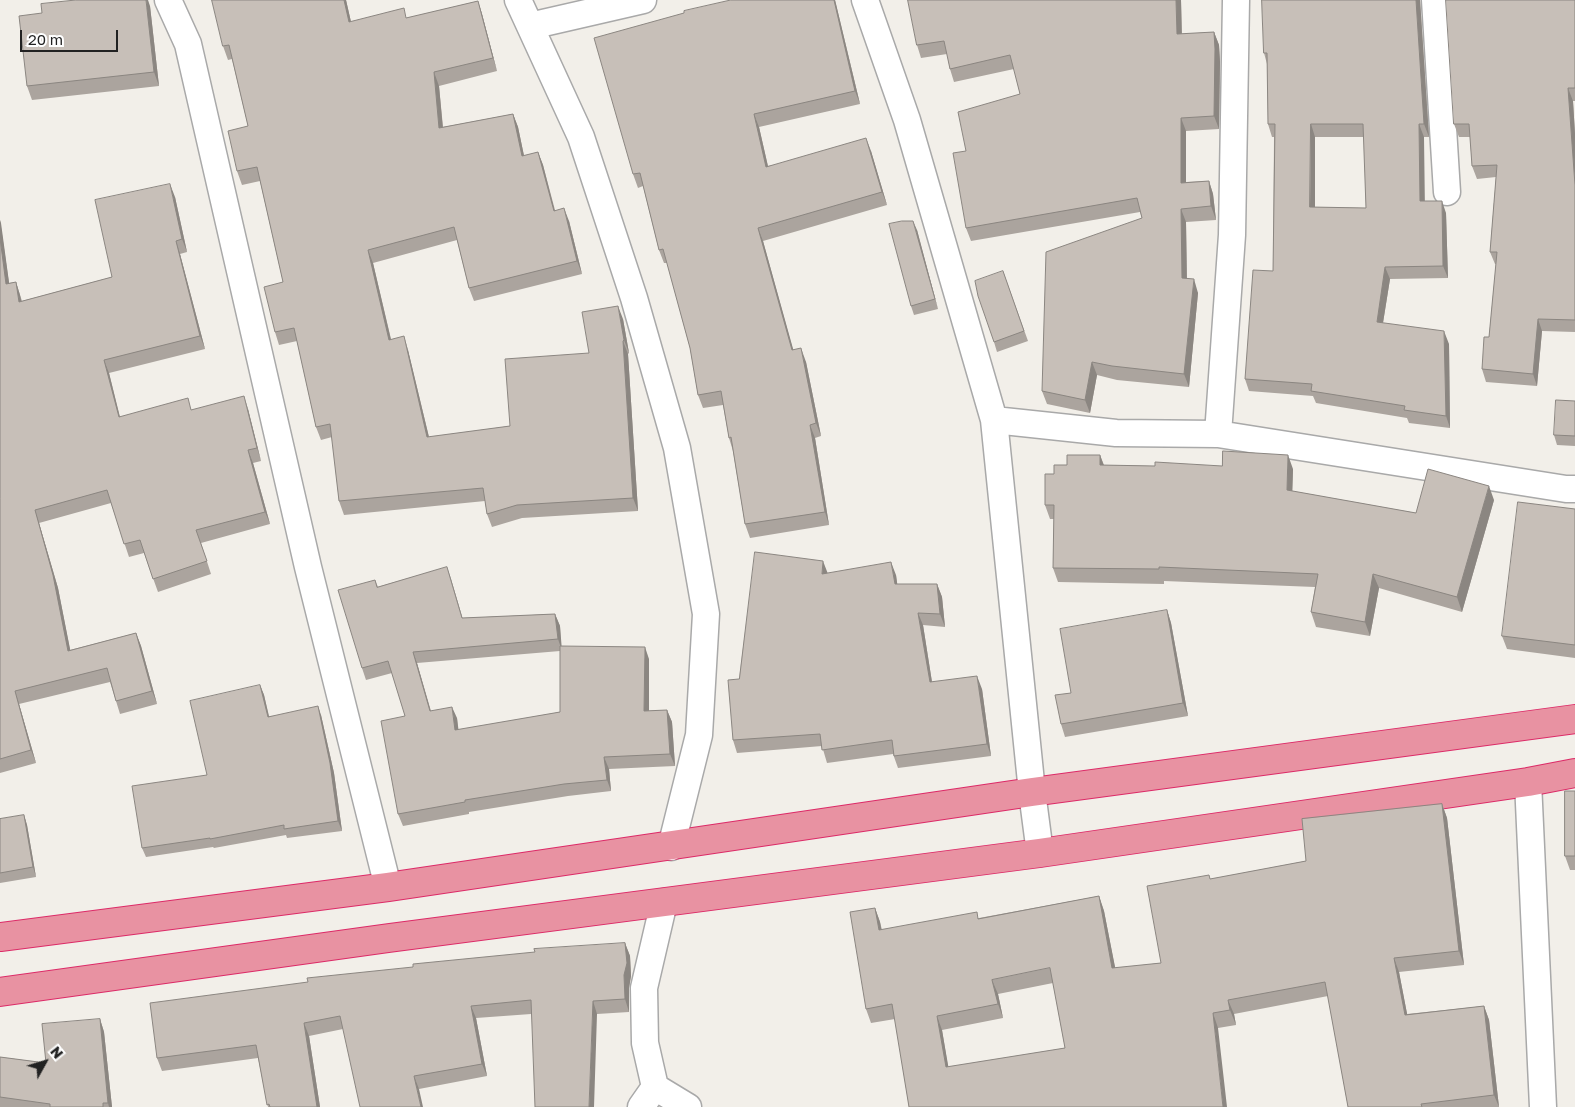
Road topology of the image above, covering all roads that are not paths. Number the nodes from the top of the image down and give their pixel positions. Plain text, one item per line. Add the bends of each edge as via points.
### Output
1 (168, 0) edge
2 (518, 0) edge
3 (643, 0) edge
4 (865, 0) edge
5 (1236, 0) edge
6 (1435, 0) edge
7 (530, 26) junction
8 (1447, 192) dead end
9 (994, 420) junction
10 (1218, 434) junction
11 (1575, 489) edge
12 (1575, 719) edge
13 (1575, 773) edge
14 (1528, 782) junction
15 (1032, 792) junction
16 (671, 847) junction
17 (1040, 853) junction
18 (388, 887) junction
19 (664, 902) junction
20 (0, 936) edge
21 (0, 992) edge
22 (648, 1097) edge
23 (688, 1107) edge
24 (1543, 1107) edge

1 - 18 street via 188,44 308,567
2 - 7 street
3 - 7 street
4 - 9 street via 907,120
5 - 10 street via 1232,235
6 - 8 street
7 - 16 street via 581,137 634,298 677,448 706,614 699,735
9 - 10 street via 1116,433
9 - 15 street
10 - 11 street
12 - 15 highway
13 - 14 highway
14 - 17 highway
14 - 24 street
15 - 16 highway
15 - 17 street
16 - 18 highway
17 - 19 highway
18 - 20 highway
19 - 21 highway
19 - 22 street via 644,988
22 - 23 street

